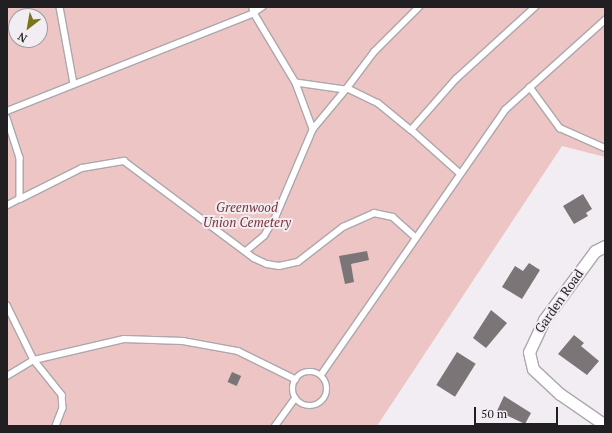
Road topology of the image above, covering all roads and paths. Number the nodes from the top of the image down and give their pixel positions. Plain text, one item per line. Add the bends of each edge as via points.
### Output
1 (60, 7) edge
2 (263, 7) edge
3 (419, 7) edge
4 (535, 7) edge
5 (253, 10) edge
6 (605, 20) edge
7 (296, 83) junction
8 (74, 84) junction
9 (530, 87) junction
10 (346, 89) junction
11 (7, 111) edge
12 (7, 118) edge
13 (313, 129) junction
14 (411, 130) junction
15 (605, 148) edge
16 (460, 174) junction
17 (20, 199) junction
18 (7, 206) edge
19 (416, 238) junction
20 (605, 246) edge
21 (246, 251) junction
22 (7, 306) edge
23 (34, 360) junction
24 (321, 375) junction
25 (7, 376) edge
26 (295, 380) junction
27 (295, 398) junction
28 (605, 425) edge
29 (56, 426) edge
30 (275, 426) edge

1 - 8 lane
2 - 5 lane
3 - 10 lane via 374,52
4 - 14 lane via 456,79
5 - 7 lane
5 - 8 lane
6 - 9 lane
7 - 10 lane
7 - 13 lane
8 - 11 lane
9 - 15 lane via 560,128
9 - 16 lane via 505,110
10 - 13 lane
10 - 14 lane via 384,107
12 - 17 lane via 20,158
13 - 21 lane via 275,218 264,236
14 - 16 lane
16 - 19 lane
17 - 18 lane
17 - 21 lane via 82,168 124,161
19 - 21 lane via 393,217 374,213 349,223 298,262 289,265 267,264
19 - 24 lane
20 - 28 street, Garden Road via 595,252 544,320 529,352 533,369 560,394
22 - 23 lane
23 - 25 lane
23 - 26 lane via 124,339 183,341 238,351
23 - 29 lane via 62,395 62,408
24 - 26 lane via 310,371
24 - 27 lane via 328,391 322,402 307,406
26 - 27 lane via 292,390
27 - 30 lane

